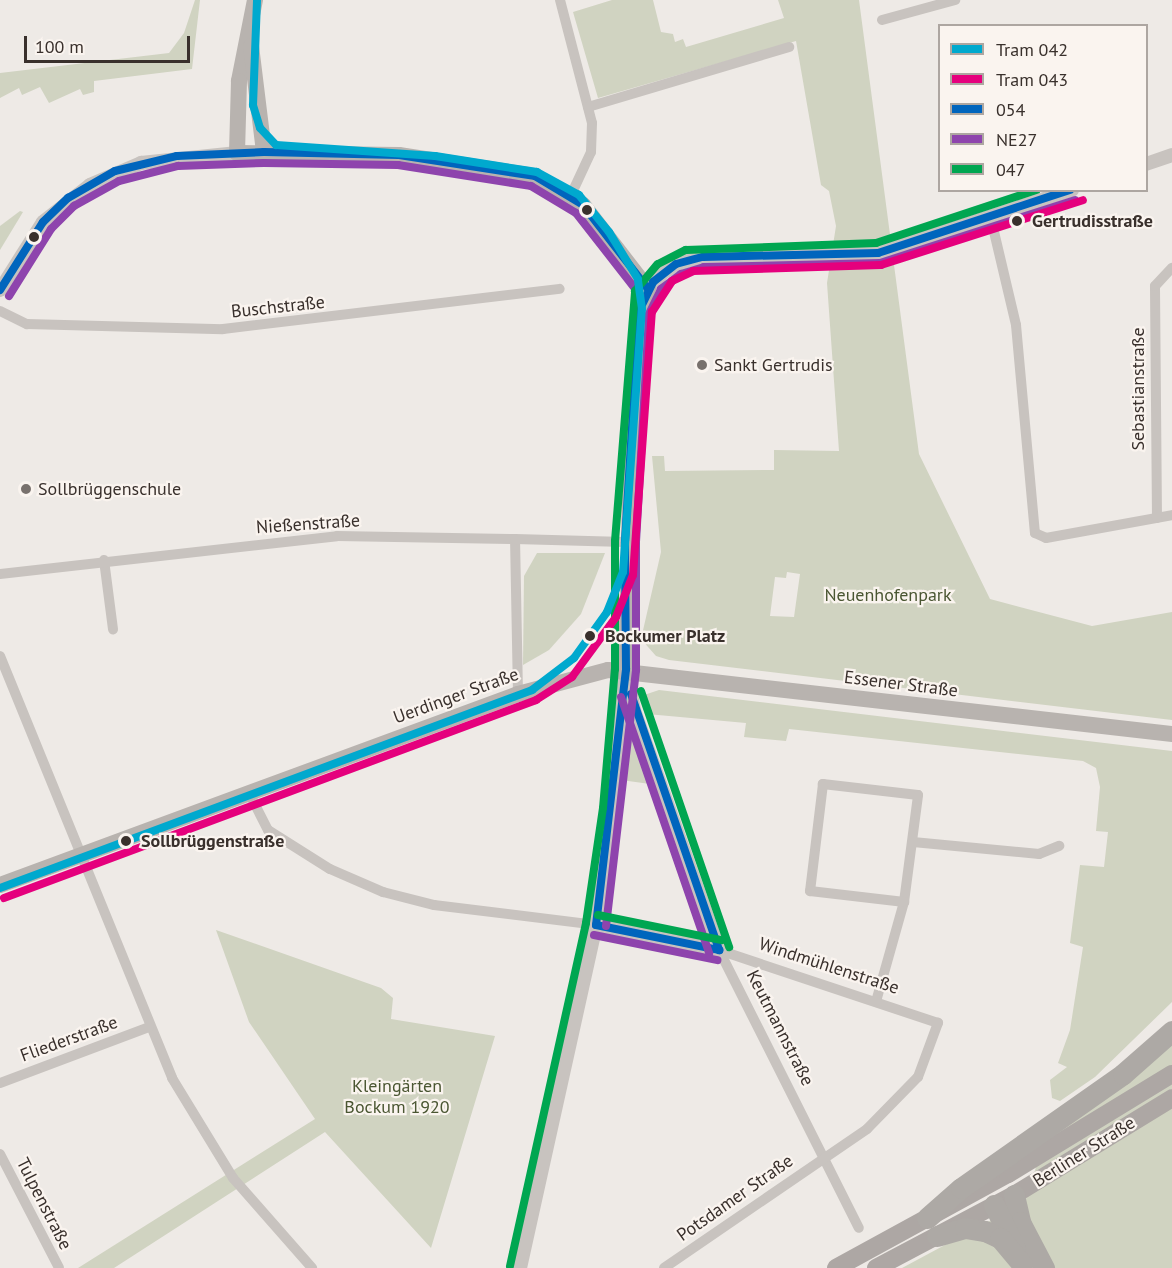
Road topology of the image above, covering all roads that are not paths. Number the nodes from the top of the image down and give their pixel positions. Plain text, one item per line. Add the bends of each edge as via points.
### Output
1 (255, 0) edge
2 (560, 0) edge
3 (955, 0) edge
4 (882, 20) dead end
5 (250, 42) junction
6 (789, 47) dead end
7 (588, 107) junction
8 (264, 152) junction
9 (237, 153) junction
10 (1172, 155) edge
11 (1148, 163) edge
12 (1066, 192) edge
13 (571, 195) junction
14 (991, 219) junction
15 (1172, 268) edge
16 (560, 289) dead end
17 (0, 290) edge
18 (648, 290) junction
19 (0, 311) edge
20 (1172, 515) edge
21 (1157, 518) junction
22 (515, 539) junction
23 (626, 542) junction
24 (104, 560) junction
25 (0, 574) edge
26 (113, 629) dead end
27 (0, 656) edge
28 (626, 669) junction
29 (5, 684) edge
30 (518, 694) junction
31 (1172, 734) edge
32 (248, 791) junction
33 (913, 842) junction
34 (1059, 846) dead end
35 (84, 854) junction
36 (0, 885) edge
37 (904, 902) junction
38 (596, 925) junction
39 (719, 950) junction
40 (877, 998) junction
41 (149, 1027) junction
42 (1172, 1031) edge
43 (1172, 1074) edge
44 (0, 1083) edge
45 (1172, 1098) edge
46 (0, 1154) edge
47 (825, 1155) junction
48 (1008, 1174) junction
49 (1014, 1196) junction
50 (994, 1205) junction
51 (932, 1227) junction
52 (859, 1228) dead end
53 (1023, 1266) edge
54 (881, 1267) edge
55 (59, 1268) edge
56 (312, 1268) edge
57 (520, 1268) edge
58 (664, 1268) edge
59 (836, 1268) edge
60 (1044, 1268) edge

1 - 5 main road
2 - 7 street
3 - 4 street
5 - 8 main road
5 - 9 main road via 239,81
6 - 7 street
7 - 13 street via 591,152
8 - 9 main road
8 - 13 main road via 390,155 482,165 535,176
9 - 17 street via 141,163 90,185 43,222
10 - 11 street
12 - 14 street
13 - 18 main road
14 - 18 street via 878,253 689,260 664,272
14 - 21 street via 1019,349 1035,533 1046,538
15 - 21 street, Sebastianstraße via 1155,286
16 - 19 street, Buschstraße via 223,329 27,324
18 - 23 main road via 639,311
20 - 21 street
22 - 23 street
22 - 24 street, Nießenstraße via 338,536
22 - 30 street
23 - 28 main road
24 - 25 street, Nießenstraße
24 - 26 street
27 - 29 street
28 - 30 main road, Uerdinger Straße via 580,674
28 - 31 main road, Essener Straße
28 - 38 street
28 - 39 street, Keutmannstraße via 634,710
29 - 35 street
30 - 32 main road, Uerdinger Straße
32 - 35 main road, Uerdinger Straße
32 - 38 street, Windmühlenstraße via 268,830 330,869 383,892 434,905
33 - 34 street via 1039,854
33 - 37 street
33 - 37 street via 918,795 823,784 810,891
35 - 36 main road, Uerdinger Straße
35 - 41 street
37 - 40 street
38 - 39 street, Windmühlenstraße
38 - 57 street
39 - 40 street, Windmühlenstraße
39 - 47 street, Keutmannstraße
40 - 47 street, Windmühlenstraße via 938,1023 934,1044 918,1077 881,1114
41 - 44 street, Fliederstraße
41 - 56 street via 172,1078 233,1178
42 - 51 highway
43 - 48 main road, Berliner Straße
45 - 49 main road, Berliner Straße
46 - 55 street, Tulpenstraße
47 - 52 street, Keutmannstraße
47 - 58 street, Potsdamer Straße
48 - 50 main road, Berliner Straße
48 - 51 main road, Berliner Straße via 975,1192
49 - 50 main road, Berliner Straße
49 - 60 highway via 1020,1222
50 - 51 main road, Berliner Straße
50 - 53 highway
51 - 53 highway via 985,1231 1000,1238
51 - 54 main road, Berliner Straße
51 - 59 main road, Berliner Straße

